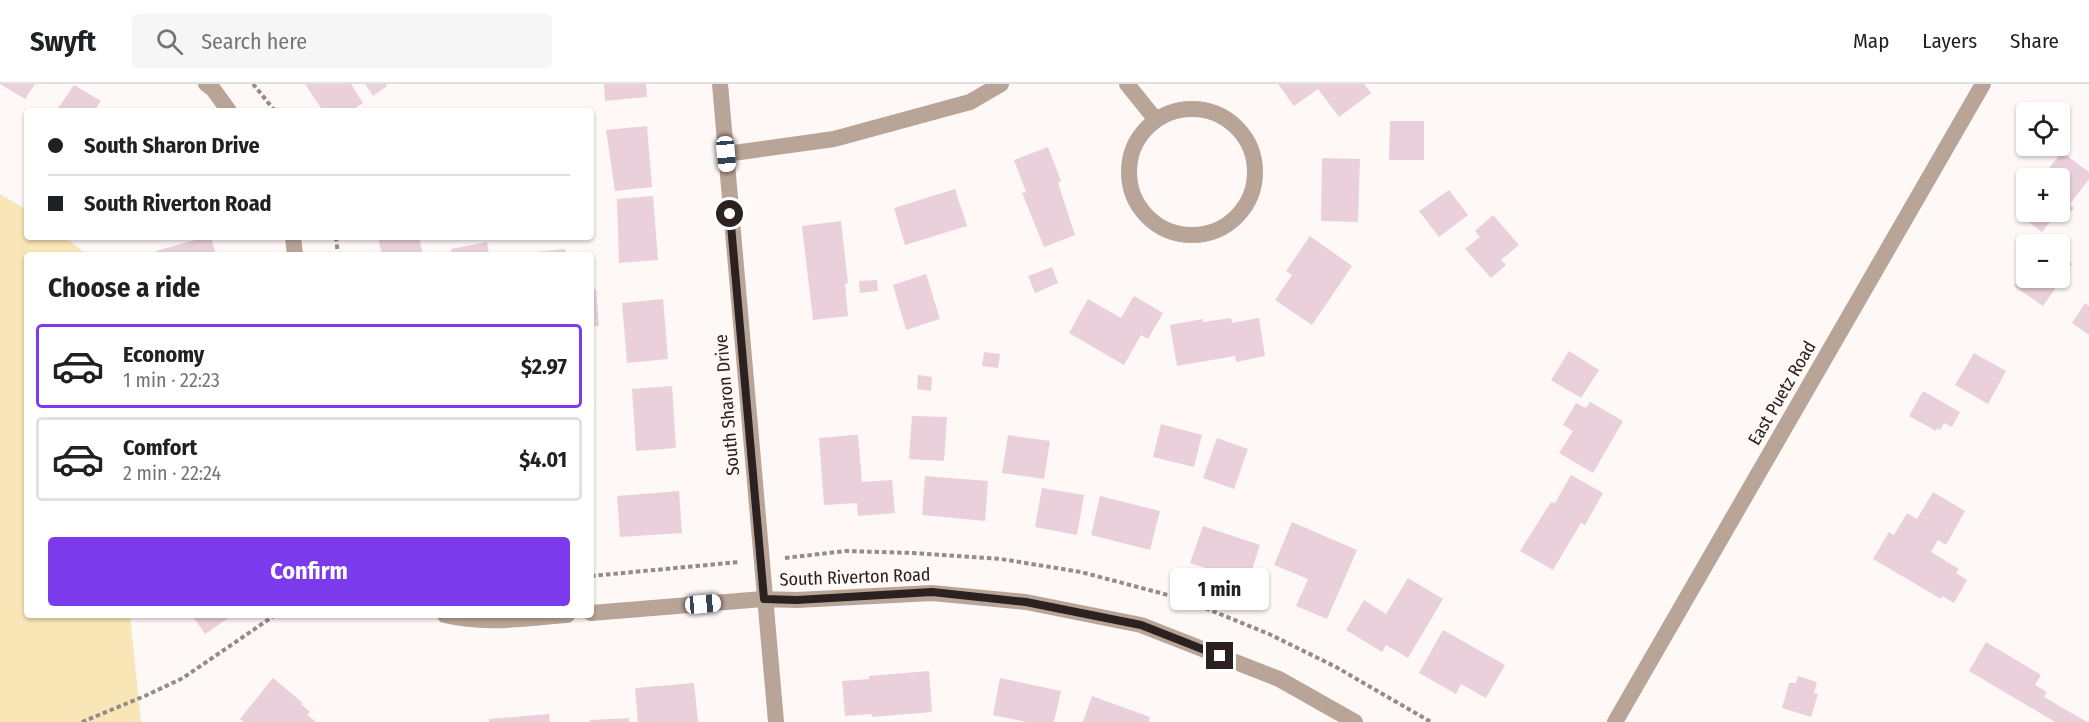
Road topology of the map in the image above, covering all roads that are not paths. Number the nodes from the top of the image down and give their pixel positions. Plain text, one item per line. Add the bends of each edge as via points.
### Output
1 (206, 84) edge
2 (720, 84) edge
3 (1001, 84) edge
4 (1127, 84) edge
5 (1983, 84) edge
6 (227, 108) edge
7 (1156, 120) junction
8 (726, 154) junction
9 (764, 599) junction
10 (594, 613) edge
11 (457, 618) edge
12 (530, 618) edge
13 (776, 722) edge
14 (1355, 722) edge
15 (1615, 722) edge

1 - 6 street
2 - 8 street, South Sharon Drive
3 - 8 street via 970,102 834,139
4 - 7 street
5 - 15 street, East Puetz Road
7 - 7 street via 1141,135 1132,153 1129,173 1142,211 1157,225 1176,233 1196,235 1234,220 1248,203 1255,183 1255,162 1248,142 1235,125 1217,113 1196,109 1175,111
8 - 9 street, South Sharon Drive
9 - 10 street, South Riverton Road
9 - 13 street, South Sharon Drive
9 - 14 street, South Riverton Road via 932,592 1026,602 1118,620 1141,625 1279,679
11 - 12 street

